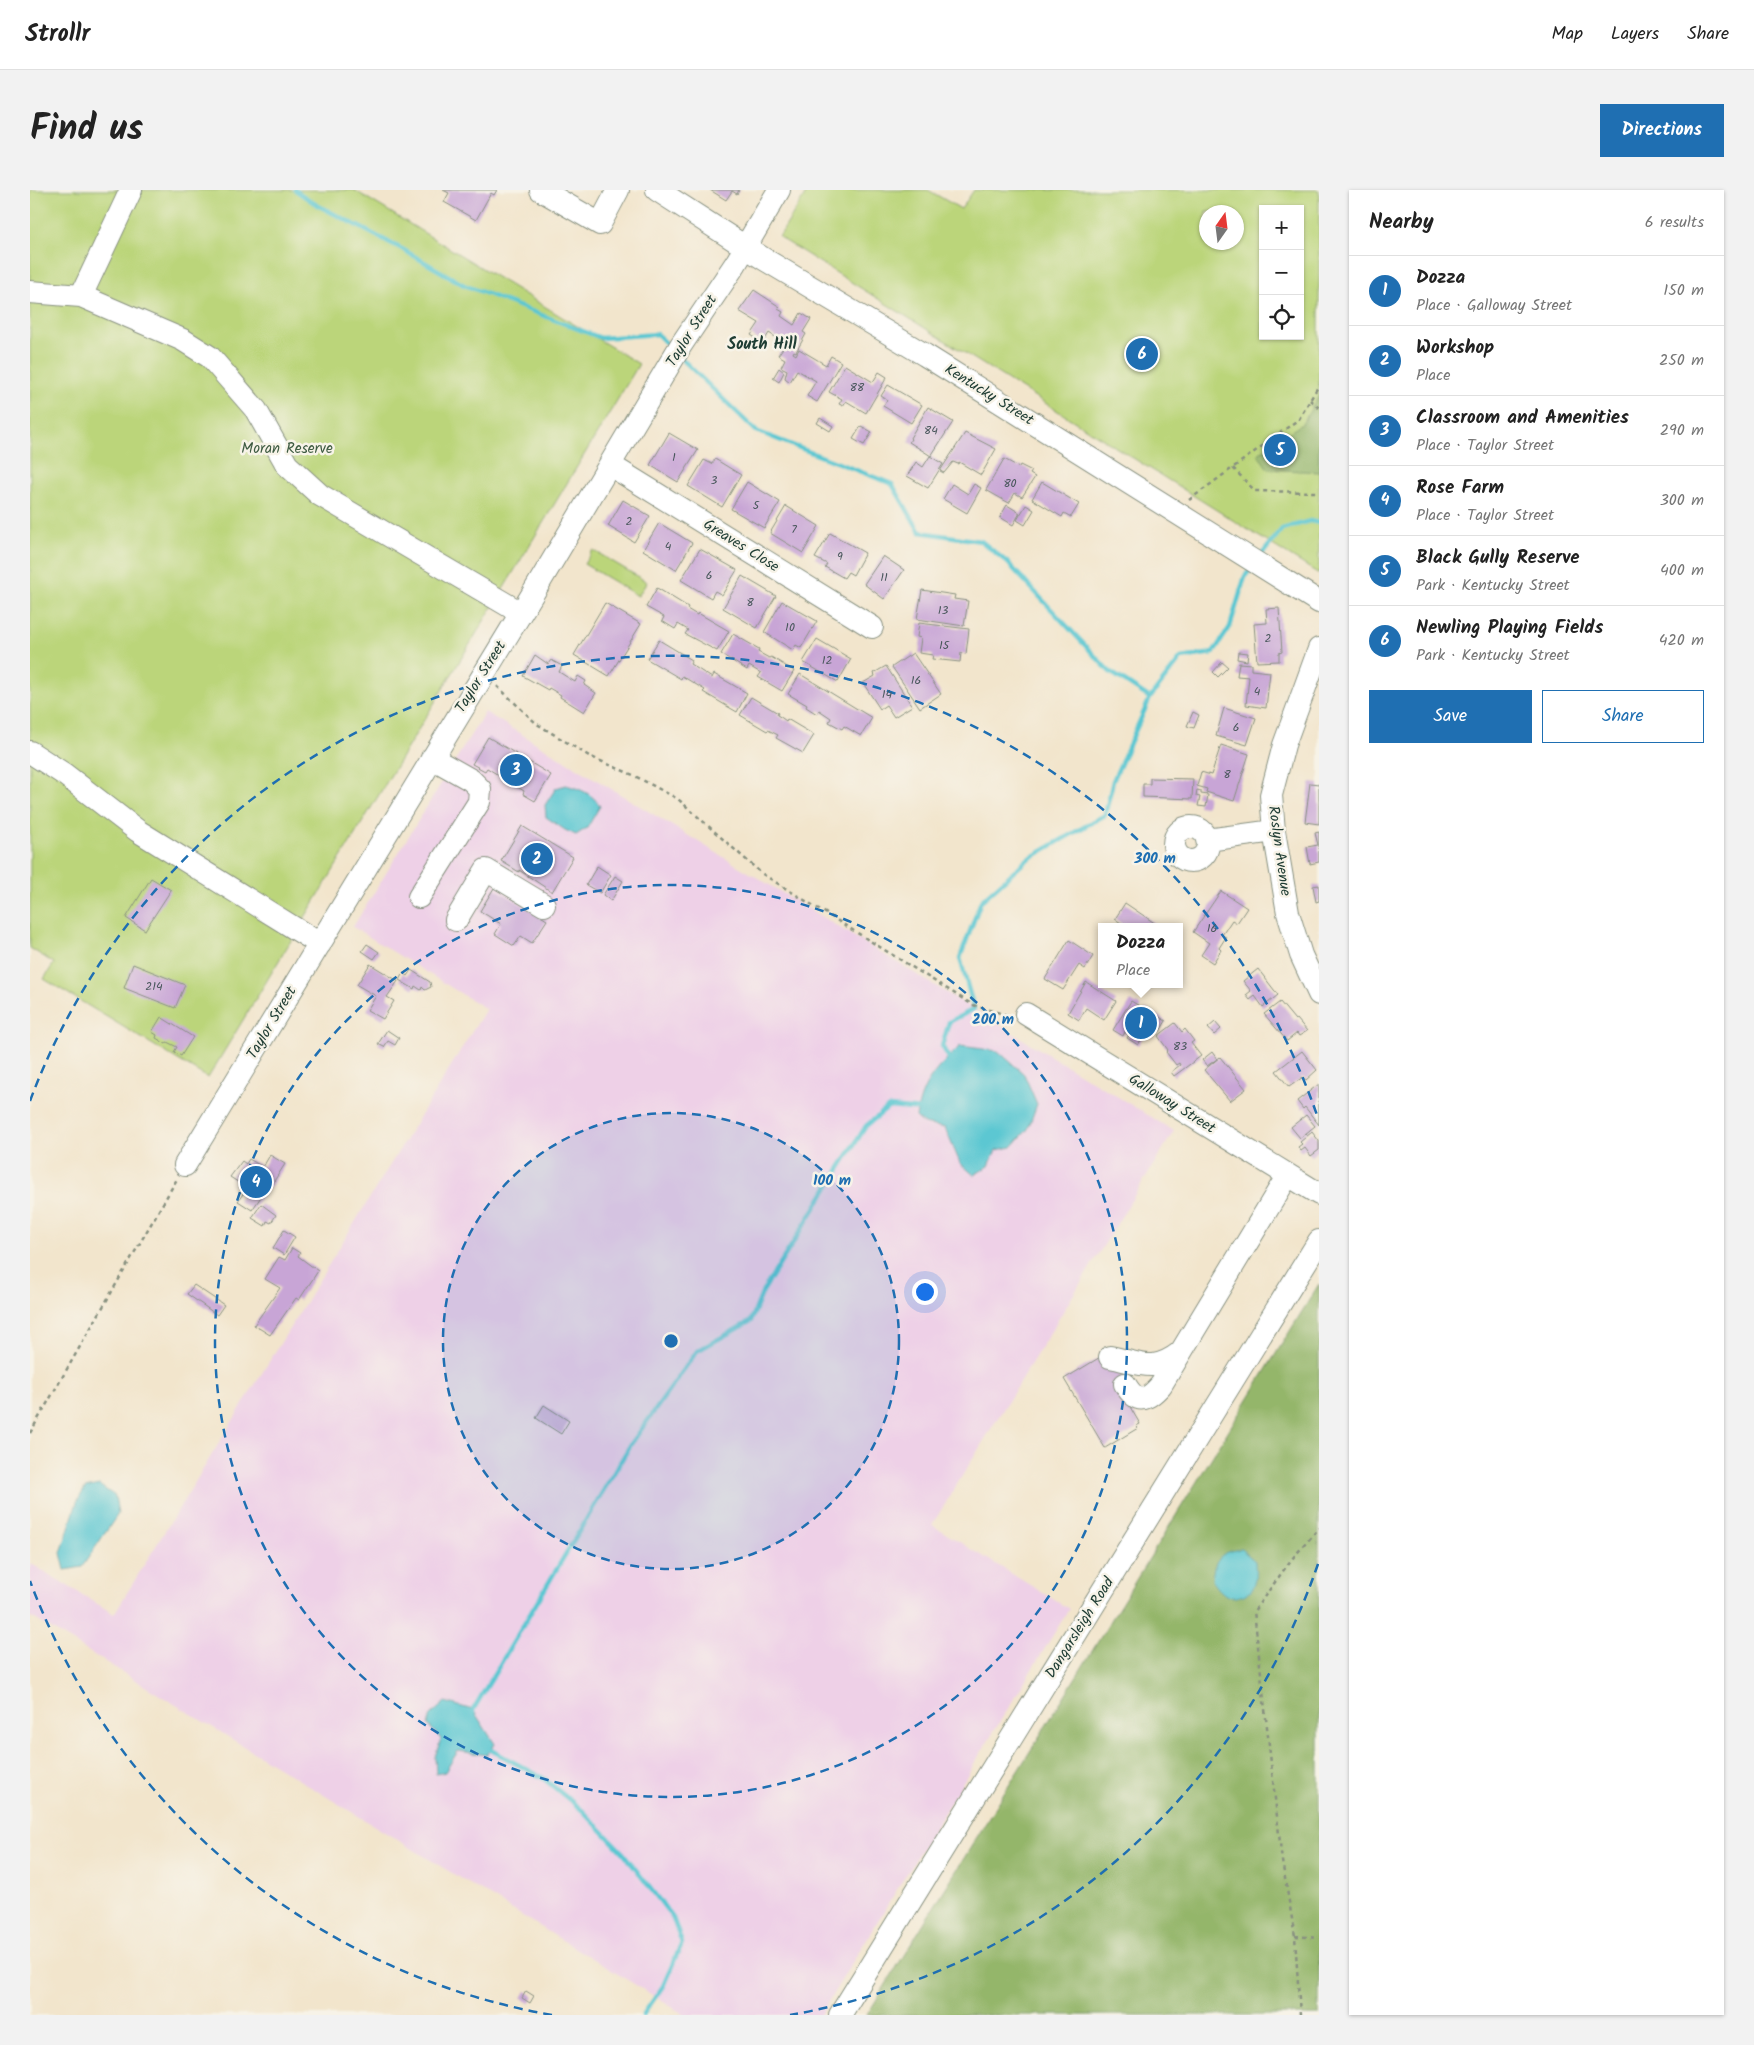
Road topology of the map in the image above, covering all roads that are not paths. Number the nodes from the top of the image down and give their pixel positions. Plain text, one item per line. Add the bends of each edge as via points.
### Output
1 (131, 190) edge
2 (541, 190) edge
3 (618, 190) edge
4 (657, 190) edge
5 (779, 190) edge
6 (745, 247) junction
7 (30, 292) edge
8 (81, 296) junction
9 (610, 465) junction
10 (1319, 602) edge
11 (521, 613) junction
12 (872, 626) dead end
13 (1319, 649) edge
14 (30, 752) edge
15 (432, 758) junction
16 (1274, 830) junction
17 (1207, 840) dead end
18 (419, 897) dead end
19 (544, 905) dead end
20 (456, 920) dead end
21 (320, 944) junction
22 (1319, 994) edge
23 (1026, 1014) road end
24 (185, 1165) road end
25 (1288, 1175) junction
26 (1319, 1194) edge
27 (1319, 1241) edge
28 (1181, 1352) junction
29 (1111, 1358) dead end
30 (1125, 1384) dead end
31 (840, 2015) edge

1 - 8 street
2 - 3 street via 600,224
4 - 6 street, Kentucky Street
5 - 6 street, Taylor Street
6 - 9 street, Taylor Street via 681,345
6 - 10 street, Kentucky Street via 925,355
7 - 8 street
8 - 11 street via 182,340 210,357 256,410 287,465 320,495
9 - 11 street, Taylor Street
9 - 12 street, Greaves Close
11 - 15 street, Taylor Street
13 - 16 street, Roslyn Avenue via 1276,771 1271,795
14 - 21 street via 138,831
15 - 18 street via 480,788 479,802
15 - 21 street, Taylor Street
16 - 17 street
16 - 22 street, Roslyn Avenue via 1293,932
19 - 20 street via 486,870
21 - 24 street, Taylor Street
23 - 25 street, Galloway Street
25 - 26 street, Galloway Street
25 - 28 street
27 - 31 street, Dangarsleigh Road
28 - 29 street via 1159,1365 1149,1366
28 - 30 street via 1152,1395 1137,1398

